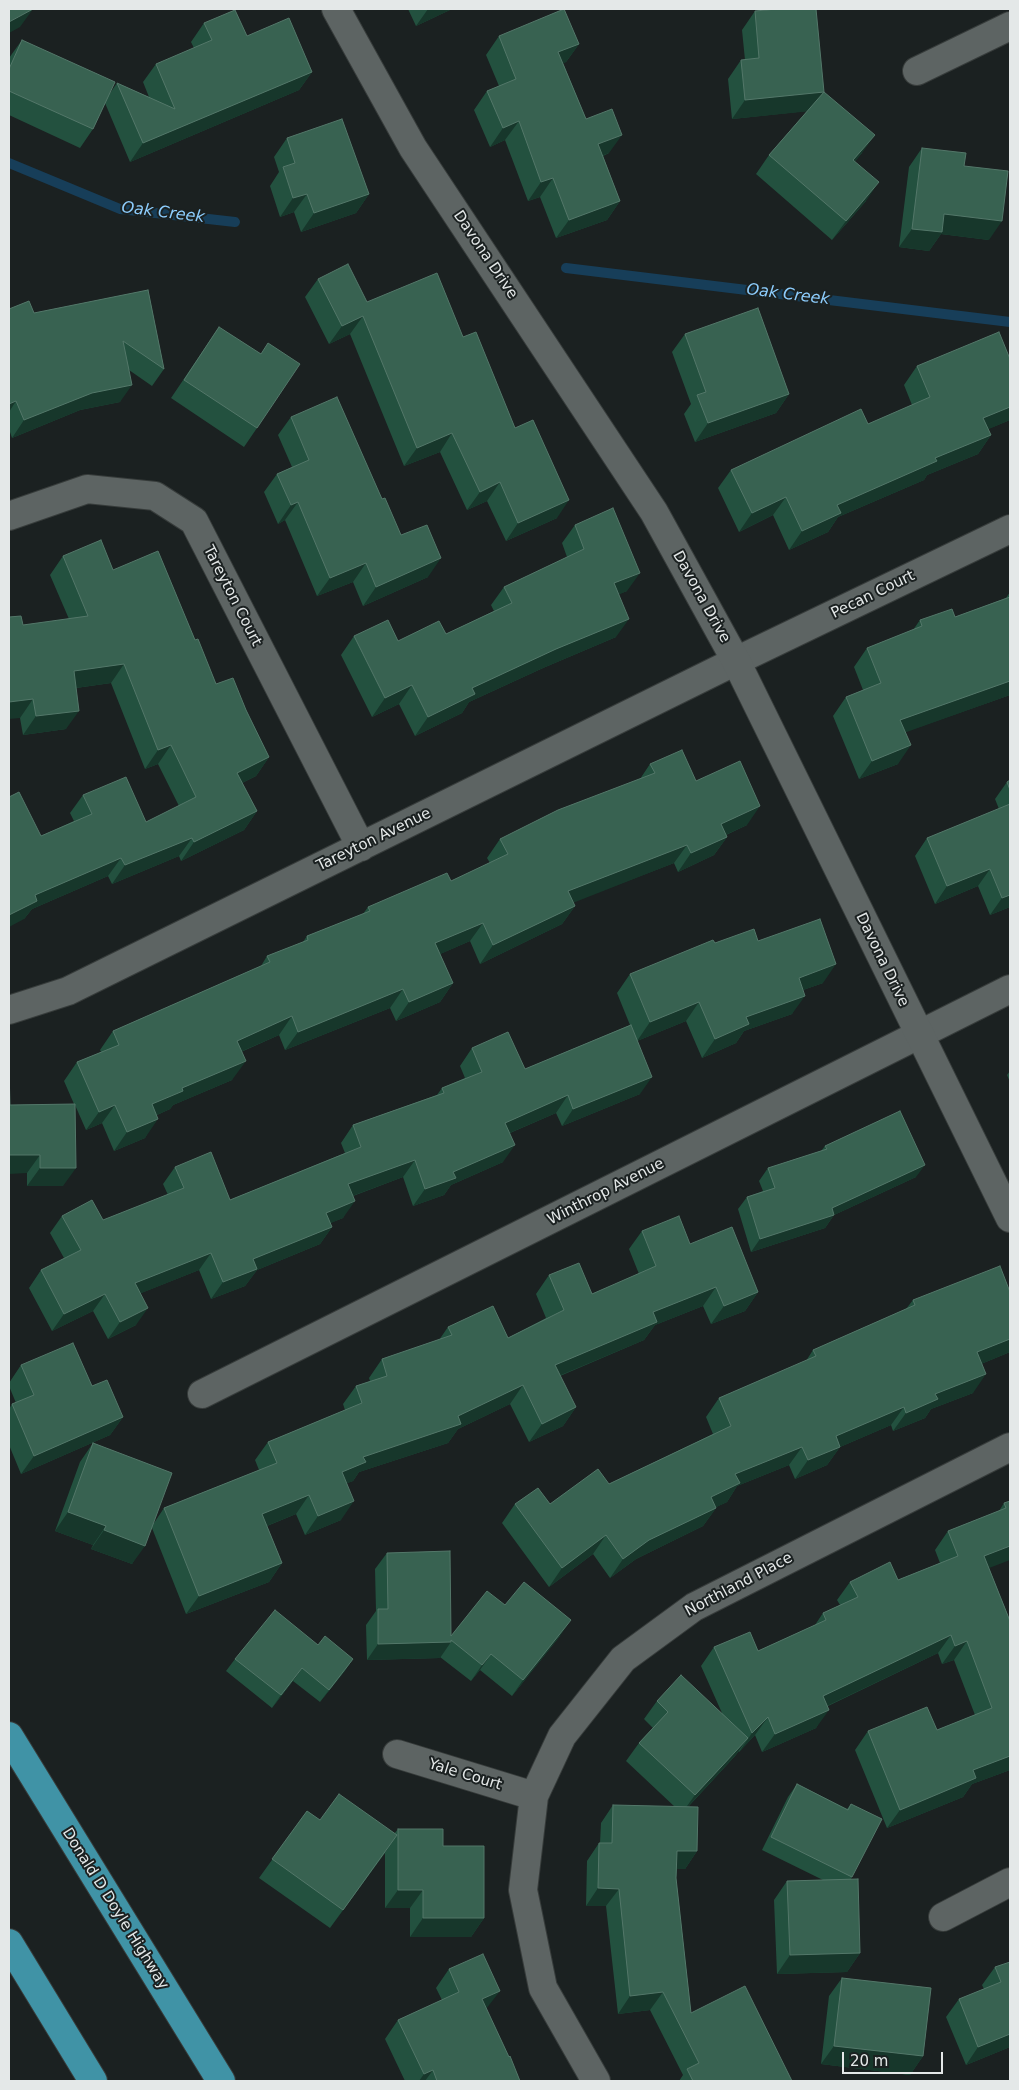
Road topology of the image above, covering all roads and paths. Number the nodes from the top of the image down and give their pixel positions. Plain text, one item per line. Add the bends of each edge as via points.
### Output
1 (336, 9) edge
2 (1010, 26) edge
3 (917, 71) dead end
4 (9, 516) edge
5 (1010, 529) edge
6 (736, 661) junction
7 (362, 847) junction
8 (1010, 989) edge
9 (9, 1010) edge
10 (919, 1035) junction
11 (1010, 1218) edge
12 (202, 1394) dead end
13 (1010, 1447) edge
14 (9, 1736) edge
15 (397, 1754) dead end
16 (534, 1796) junction
17 (1010, 1882) edge
18 (943, 1917) dead end
19 (9, 1943) edge
20 (93, 2081) edge
21 (221, 2081) edge
22 (596, 2081) edge

1 - 6 street, Davona Drive via 413,148 654,512
2 - 3 street
4 - 7 street, Tareyton Court via 87,489 155,496 194,522
5 - 6 street, Pecan Court
6 - 7 street, Tareyton Avenue
6 - 10 street, Davona Drive
7 - 9 street, Tareyton Avenue via 68,991
8 - 10 street, Winthrop Avenue
10 - 11 street, Davona Drive
10 - 12 street, Winthrop Avenue
13 - 16 street, Northland Place via 694,1607 623,1659 562,1736
14 - 21 highway, Donald D Doyle Highway
15 - 16 street, Yale Court
16 - 22 street, Northland Place via 523,1890 543,1988
17 - 18 street
19 - 20 highway

